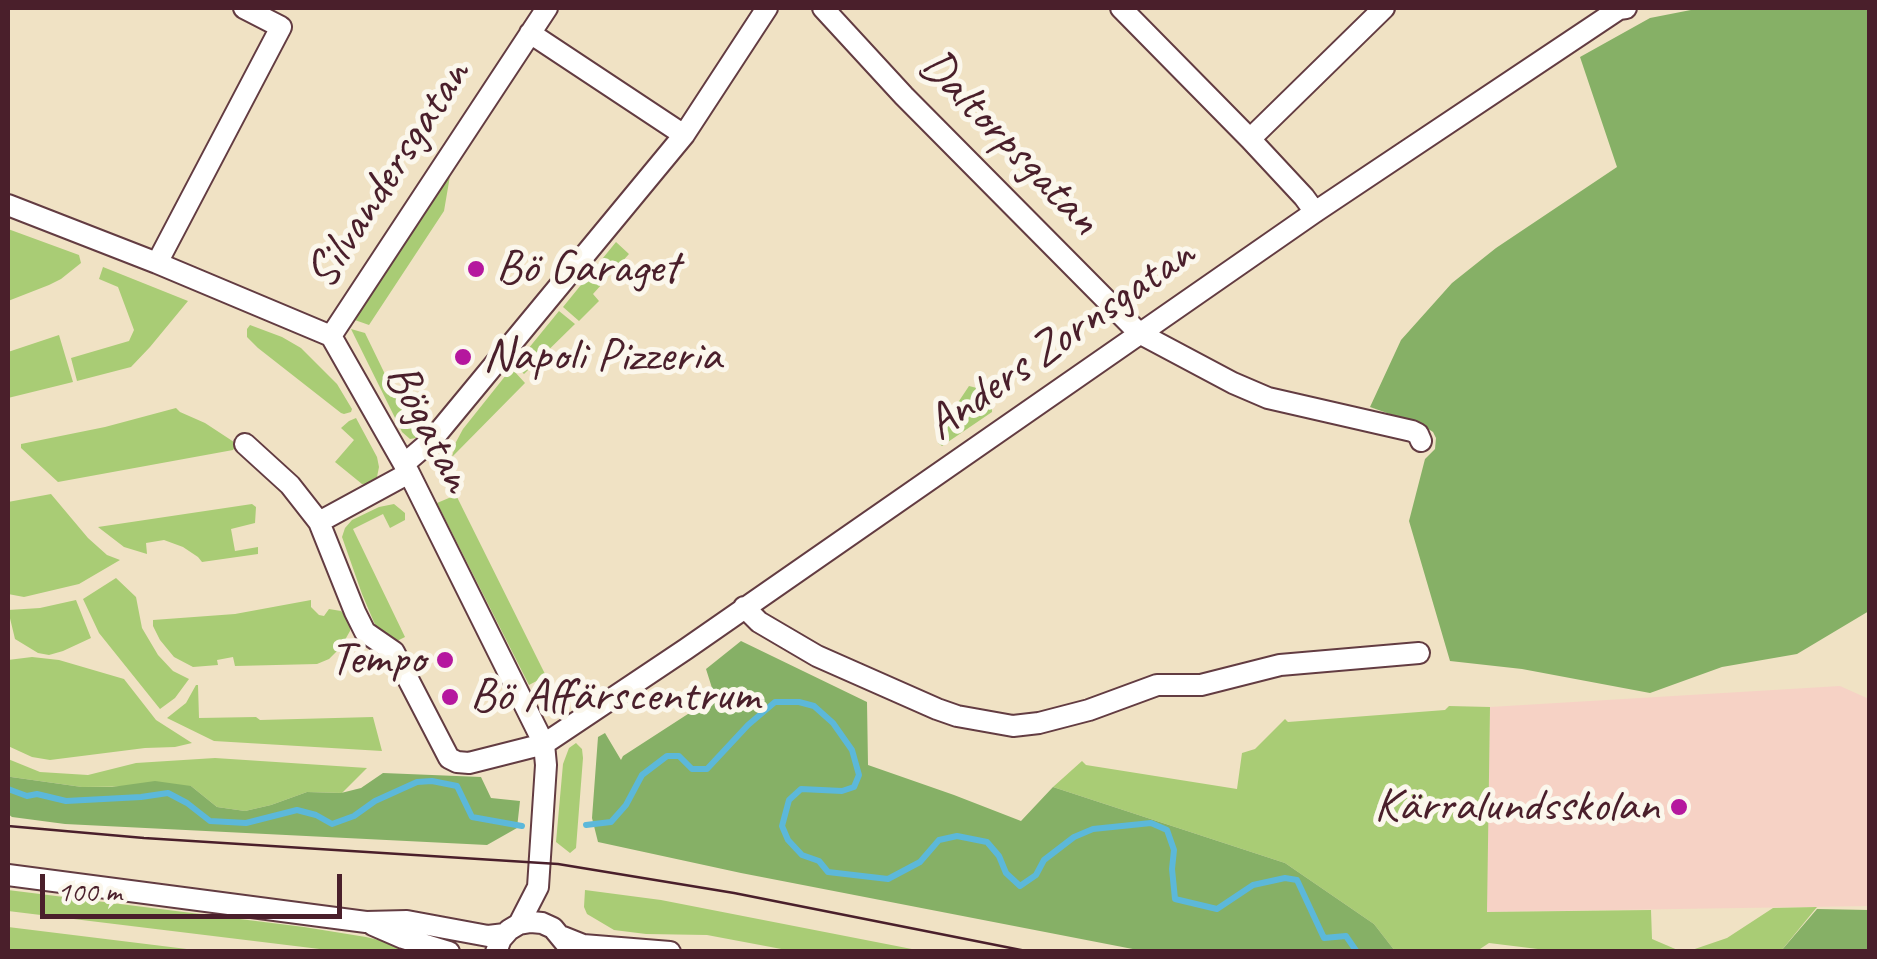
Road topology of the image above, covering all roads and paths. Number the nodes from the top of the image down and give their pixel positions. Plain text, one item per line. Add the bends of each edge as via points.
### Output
1 (244, 8) edge
2 (546, 8) edge
3 (767, 8) edge
4 (824, 8) edge
5 (1384, 8) edge
6 (1621, 8) edge
7 (1133, 12) edge
8 (530, 34) junction
9 (684, 135) junction
10 (1250, 139) junction
11 (8, 205) edge
12 (1315, 212) junction
13 (157, 262) junction
14 (1139, 332) junction
15 (332, 336) junction
16 (1421, 441) dead end
17 (246, 444) dead end
18 (407, 469) junction
19 (320, 522) junction
20 (744, 607) junction
21 (1419, 653) dead end
22 (544, 744) junction
23 (8, 875) edge
24 (538, 887) junction
25 (366, 922) junction
26 (507, 937) edge
27 (562, 939) edge
28 (450, 952) edge
29 (670, 952) edge

1 - 13 street via 282,27
2 - 8 street, Silvandersgatan
3 - 9 street
4 - 14 street, Daltorpsgatan
5 - 10 street
6 - 12 street, Anders Zornsgatan
7 - 10 street
8 - 9 street
8 - 15 street, Silvandersgatan
9 - 18 street
10 - 12 street
11 - 13 street, Bögatan
12 - 14 street, Anders Zornsgatan
13 - 15 street, Bögatan
14 - 16 street, Daltorpsgatan via 1268,398 1412,430
14 - 20 street, Anders Zornsgatan
15 - 18 street, Bögatan
17 - 19 street, Anders Zornsgatan
18 - 19 street
18 - 22 street, Bögatan
19 - 22 street, Anders Zornsgatan via 365,632 394,652 449,758 469,763
20 - 21 street via 817,656 937,709 1012,726 1089,710 1157,685 1202,685 1280,664
20 - 22 street, Anders Zornsgatan
22 - 24 street, Bögatan
23 - 25 street
24 - 26 street, Bögatan
24 - 27 street, Bögatan
25 - 26 street
25 - 28 street
26 - 27 street via 536,922
27 - 29 street

